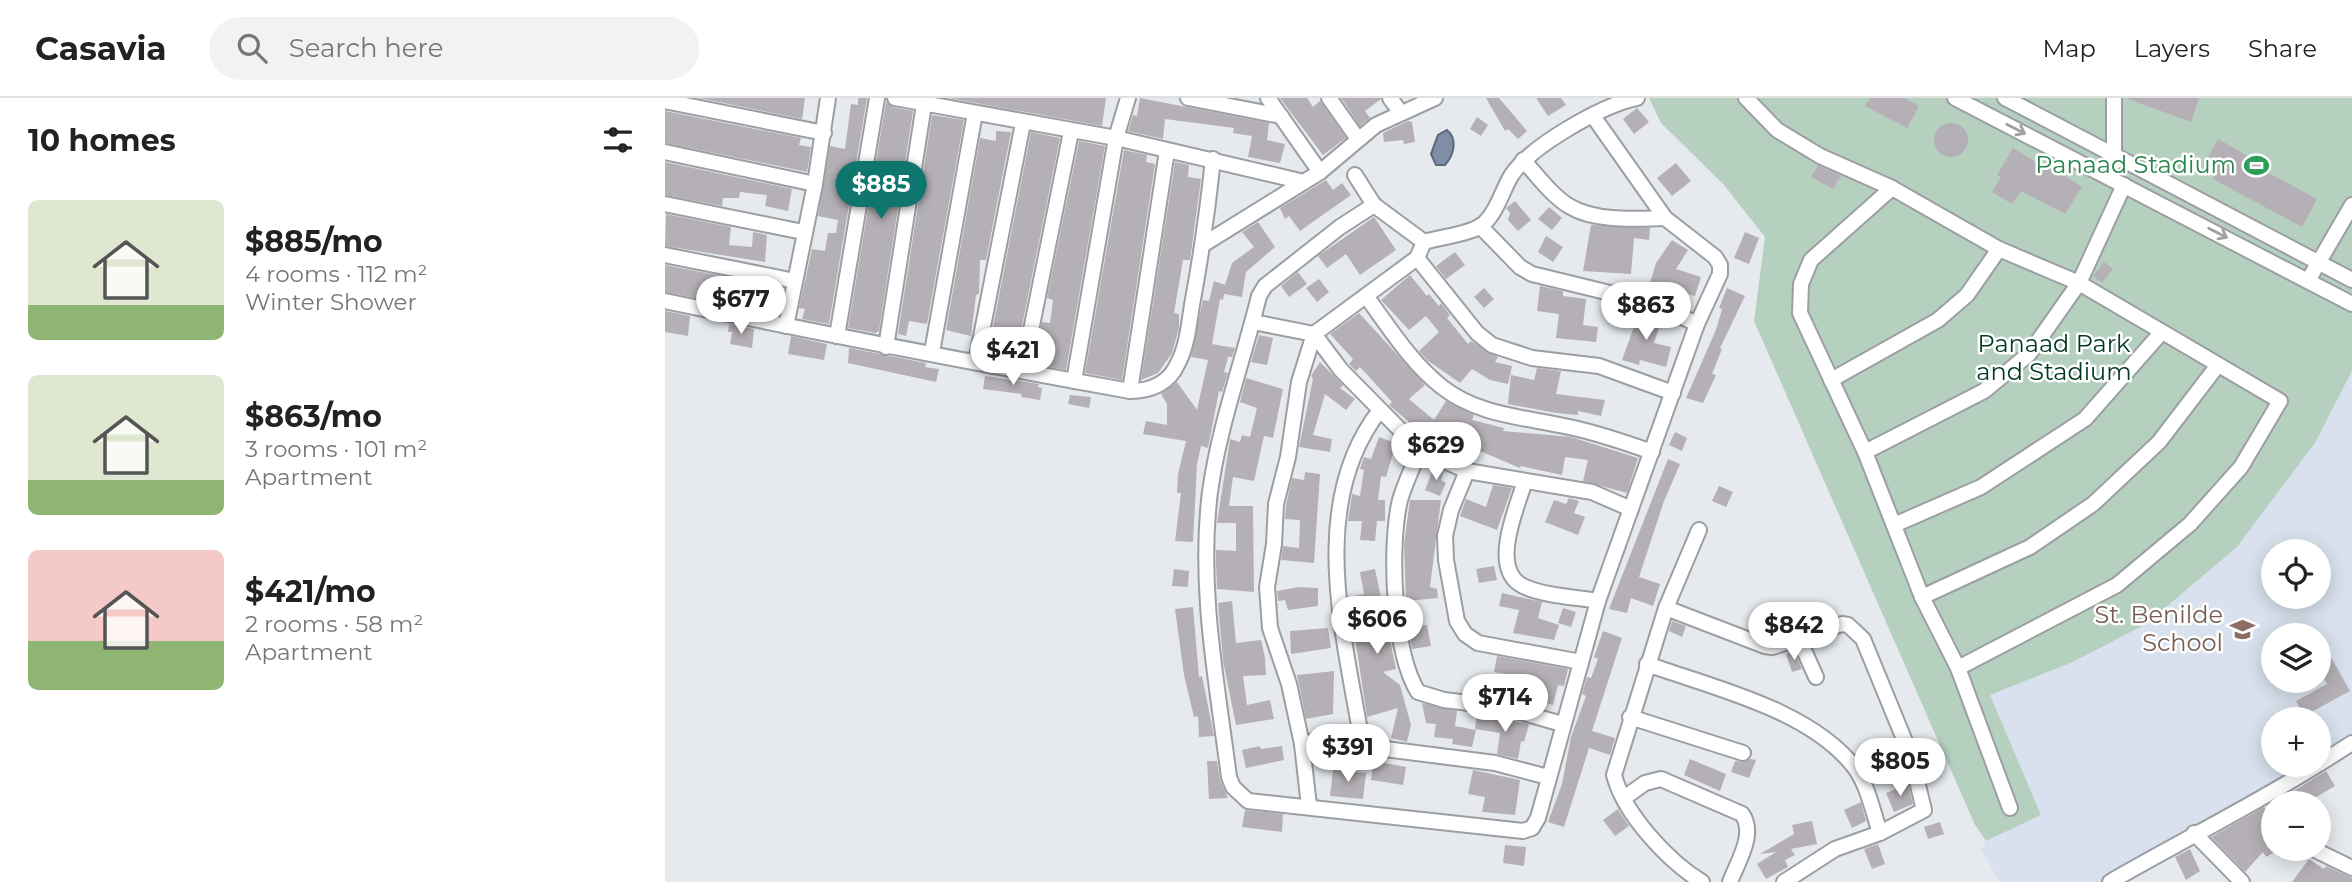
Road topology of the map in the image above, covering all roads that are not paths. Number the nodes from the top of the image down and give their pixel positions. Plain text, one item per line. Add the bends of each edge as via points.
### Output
1 (828, 98) edge
2 (877, 98) edge
3 (895, 98) edge
4 (1128, 98) edge
5 (1188, 98) edge
6 (1268, 98) edge
7 (1329, 98) edge
8 (1390, 98) edge
9 (1435, 98) edge
10 (1746, 98) edge
11 (1955, 98) edge
12 (2005, 98) edge
13 (2114, 98) edge
14 (1632, 99) edge
15 (925, 100) edge
16 (665, 101) edge
17 (975, 113) junction
18 (1401, 113) junction
19 (1281, 116) junction
20 (1593, 116) junction
21 (1023, 122) junction
22 (824, 132) junction
23 (1071, 132) junction
24 (1117, 138) junction
25 (1358, 139) junction
26 (1167, 151) junction
27 (665, 152) edge
28 (2114, 156) junction
29 (1213, 159) junction
30 (1523, 160) junction
31 (1320, 172) junction
32 (1355, 175) dead end
33 (2118, 181) junction
34 (1304, 182) junction
35 (815, 184) junction
36 (1892, 188) junction
37 (665, 204) edge
38 (1374, 205) junction
39 (2352, 205) edge
40 (1665, 218) junction
41 (1480, 226) junction
42 (803, 232) junction
43 (1424, 242) junction
44 (1204, 244) junction
45 (1999, 249) junction
46 (665, 255) edge
47 (1417, 258) junction
48 (2321, 262) junction
49 (2309, 279) junction
50 (2352, 280) edge
51 (795, 281) junction
52 (2079, 283) junction
53 (1366, 296) junction
54 (665, 301) edge
55 (2352, 304) edge
56 (1253, 322) junction
57 (1697, 324) junction
58 (786, 326) junction
59 (2161, 333) junction
60 (1314, 334) junction
61 (837, 336) junction
62 (886, 347) junction
63 (932, 352) junction
64 (976, 362) junction
65 (2218, 365) junction
66 (1023, 370) junction
67 (1832, 380) junction
68 (1074, 381) junction
69 (1130, 391) junction
70 (1673, 393) junction
71 (1380, 410) junction
72 (1420, 450) junction
73 (1652, 452) junction
74 (1865, 452) junction
75 (1467, 471) junction
76 (1525, 481) junction
77 (1631, 509) junction
78 (1894, 525) junction
79 (1699, 530) dead end
80 (1922, 597) junction
81 (1598, 601) junction
82 (1667, 608) junction
83 (1799, 639) junction
84 (1581, 662) junction
85 (1647, 664) junction
86 (1958, 668) junction
87 (1816, 677) dead end
88 (1630, 717) junction
89 (1562, 724) junction
90 (1360, 732) junction
91 (2352, 743) edge
92 (1302, 744) junction
93 (1744, 753) dead end
94 (2331, 756) edge
95 (1548, 777) junction
96 (2302, 777) edge
97 (2284, 791) edge
98 (1623, 798) junction
99 (1309, 806) junction
100 (2261, 806) edge
101 (2010, 807) dead end
102 (1880, 833) junction
103 (2194, 833) junction
104 (2331, 858) edge
105 (2352, 868) edge
106 (2126, 878) edge
107 (1702, 882) edge
108 (1730, 882) edge
109 (1784, 882) edge
110 (2110, 882) edge
111 (2242, 882) edge

1 - 22 street
2 - 61 street
3 - 15 street
4 - 24 street
5 - 19 street
6 - 19 street
7 - 25 street
8 - 18 street
9 - 18 street
10 - 36 street via 1777,130 1809,150
11 -> 33 street
12 - 28 street
13 - 28 street
14 - 20 street
15 - 17 street
15 - 62 street
16 - 22 street
17 - 21 street
17 - 63 street
18 - 25 street
19 - 31 street
20 - 30 street
20 - 40 street
21 - 23 street
21 - 64 street
22 - 35 street
23 - 24 street
23 - 66 street
24 - 26 street
24 - 68 street
25 - 31 street
26 - 29 street
26 - 69 street
27 - 35 street
28 - 33 street
28 - 48 street
29 - 34 street
29 - 44 street
30 - 40 street via 1569,207 1631,219
30 - 41 street
31 - 34 street
32 - 38 street
33 -> 49 street
33 - 52 street
34 - 44 street
35 - 42 street
36 - 45 street
36 - 67 street via 1811,260 1801,284 1800,313
37 - 42 street
38 - 43 street
38 - 56 street via 1265,286
39 - 48 street
40 - 57 street via 1720,265
41 - 43 street
41 - 57 street via 1532,274 1646,301
42 - 51 street
43 - 47 street
44 - 69 street via 1178,364 1149,391
45 - 52 street
45 - 67 street via 1967,295 1938,320
46 - 51 street
47 - 53 street
47 - 70 street via 1477,333 1492,345 1532,358 1599,366
48 - 49 street
48 - 50 street
49 - 55 street
51 - 58 street
52 - 59 street
52 - 74 street via 2029,354 1985,391
53 - 60 street
53 - 73 street via 1422,370 1469,404 1602,434
54 - 58 street
56 - 60 street
56 - 99 street via 1210,491 1207,603 1233,787 1248,801
57 - 70 street
58 - 61 street
59 - 65 street
59 - 78 street via 2085,419 1981,487
60 - 71 street
60 - 92 street via 1299,382 1276,504 1267,586 1270,628
61 - 62 street
62 - 63 street
63 - 64 street
64 - 66 street
65 - 80 street via 2159,442 2093,503 2029,547
65 - 86 street via 2280,401 2241,467 2190,524 2117,585
66 - 68 street
67 - 74 street
68 - 69 street
70 - 73 street
71 - 72 street
71 - 90 street via 1350,459 1337,524 1336,579
72 - 75 street
72 - 89 street via 1401,499 1395,530 1394,578 1409,677 1418,692 1444,700 1503,707
73 - 77 street
74 - 78 street
75 - 76 street
75 - 84 street via 1445,536 1457,621 1478,643
76 - 77 street via 1593,492
76 - 81 street via 1506,545 1510,573 1522,586
77 - 81 street
78 - 80 street
79 - 82 street
80 - 86 street
81 - 84 street
82 - 83 street via 1765,646
82 - 85 street
83 - 87 street
83 - 102 street via 1826,627 1848,625 1863,639 1882,681 1911,756 1924,810
84 - 89 street
85 - 88 street
85 - 102 street via 1765,706 1825,738 1857,771
86 - 101 street
88 - 93 street
88 - 98 street via 1614,775
89 - 95 street
90 - 92 street
90 - 95 street via 1377,748 1495,763
91 - 94 street
92 - 99 street
95 - 99 street via 1538,818 1532,828 1523,831
96 - 97 street
98 - 107 street via 1677,867
98 - 108 street via 1645,783 1661,779 1742,814 1748,832
100 - 103 street
102 - 109 street via 1835,849
103 - 106 street
103 - 111 street
104 - 105 street
106 - 110 street

